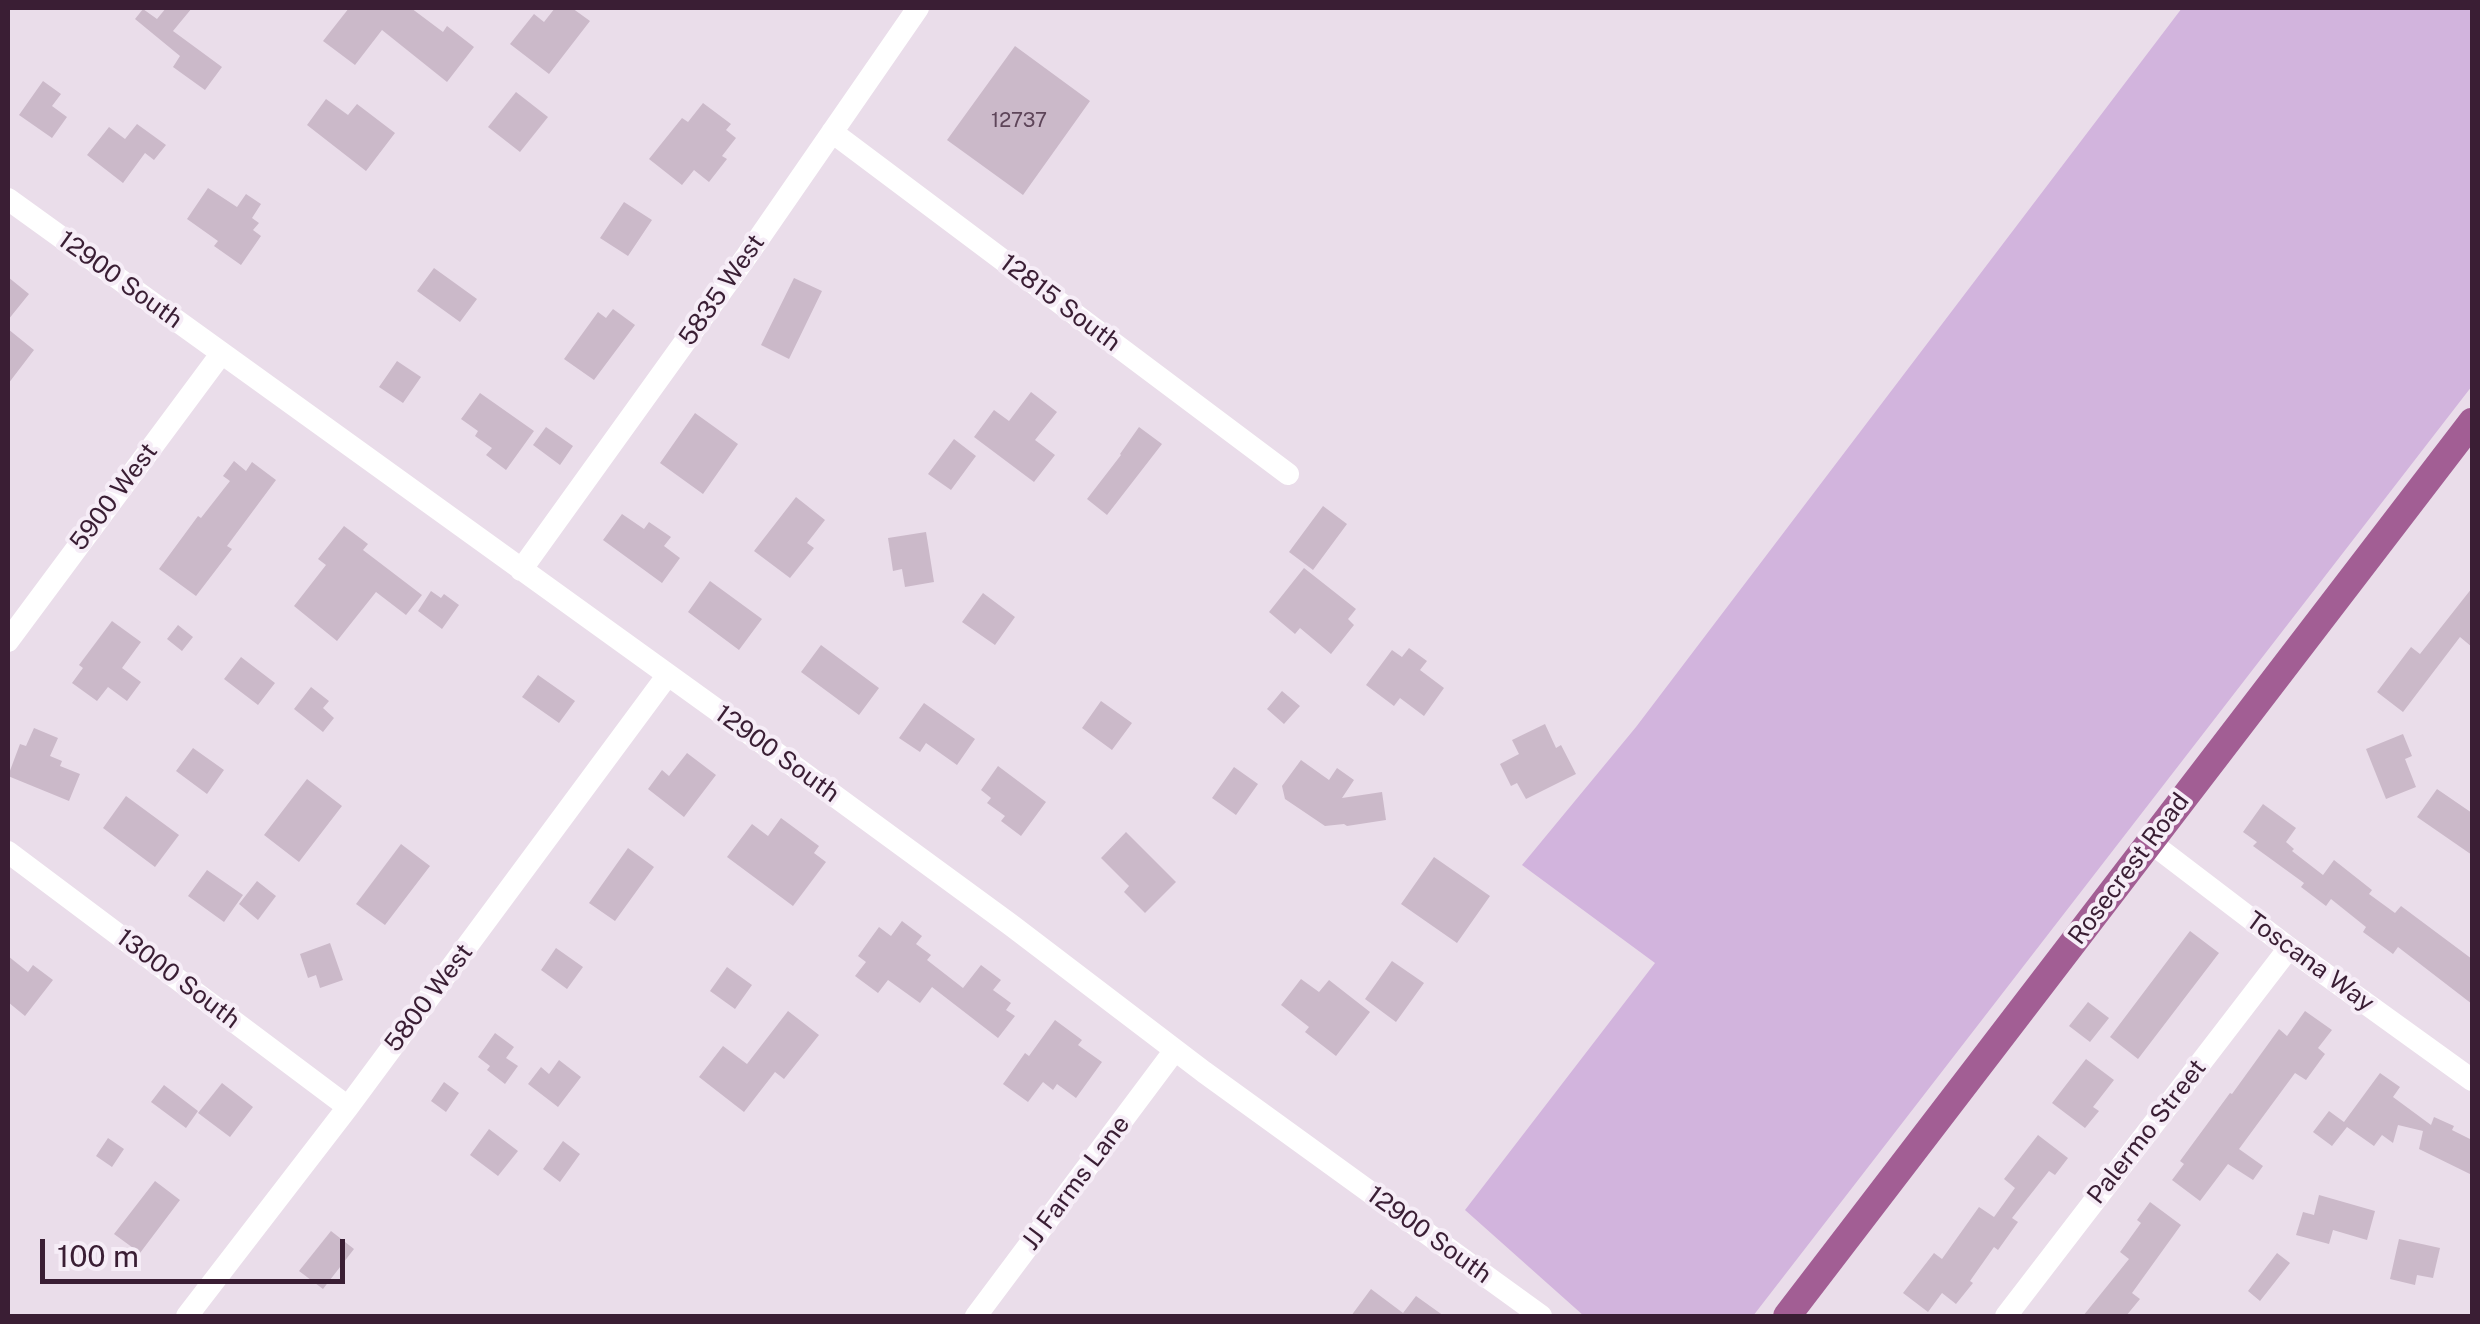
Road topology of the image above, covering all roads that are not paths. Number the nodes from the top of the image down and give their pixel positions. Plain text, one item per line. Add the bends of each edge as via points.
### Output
1 (918, 8) edge
2 (832, 132) junction
3 (8, 199) edge
4 (221, 354) junction
5 (2472, 422) edge
6 (1288, 474) dead end
7 (521, 570) junction
8 (8, 641) edge
9 (667, 676) junction
10 (2150, 842) junction
11 (8, 852) edge
12 (2289, 948) junction
13 (1175, 1050) junction
14 (2472, 1080) edge
15 (348, 1106) junction
16 (187, 1316) edge
17 (976, 1316) edge
18 (1541, 1316) edge
19 (1787, 1316) edge
20 (2006, 1316) edge

1 - 2 street, 5835 West
2 - 6 street, 12815 South
2 - 7 street, 5835 West
3 - 4 street, 12900 South
4 - 7 street, 12900 South
4 - 8 street, 5900 West
5 - 10 main road, Rosecrest Road
7 - 9 street, 12900 South
9 - 13 street, 12900 South
9 - 15 street, 5800 West
10 - 12 street, Toscana Way
10 - 19 main road, Rosecrest Road
11 - 15 street, 13000 South
12 - 14 street, Toscana Way
12 - 20 street, Palermo Street
13 - 17 street, JJ Farms Lane
13 - 18 street, 12900 South
15 - 16 street, 5800 West

